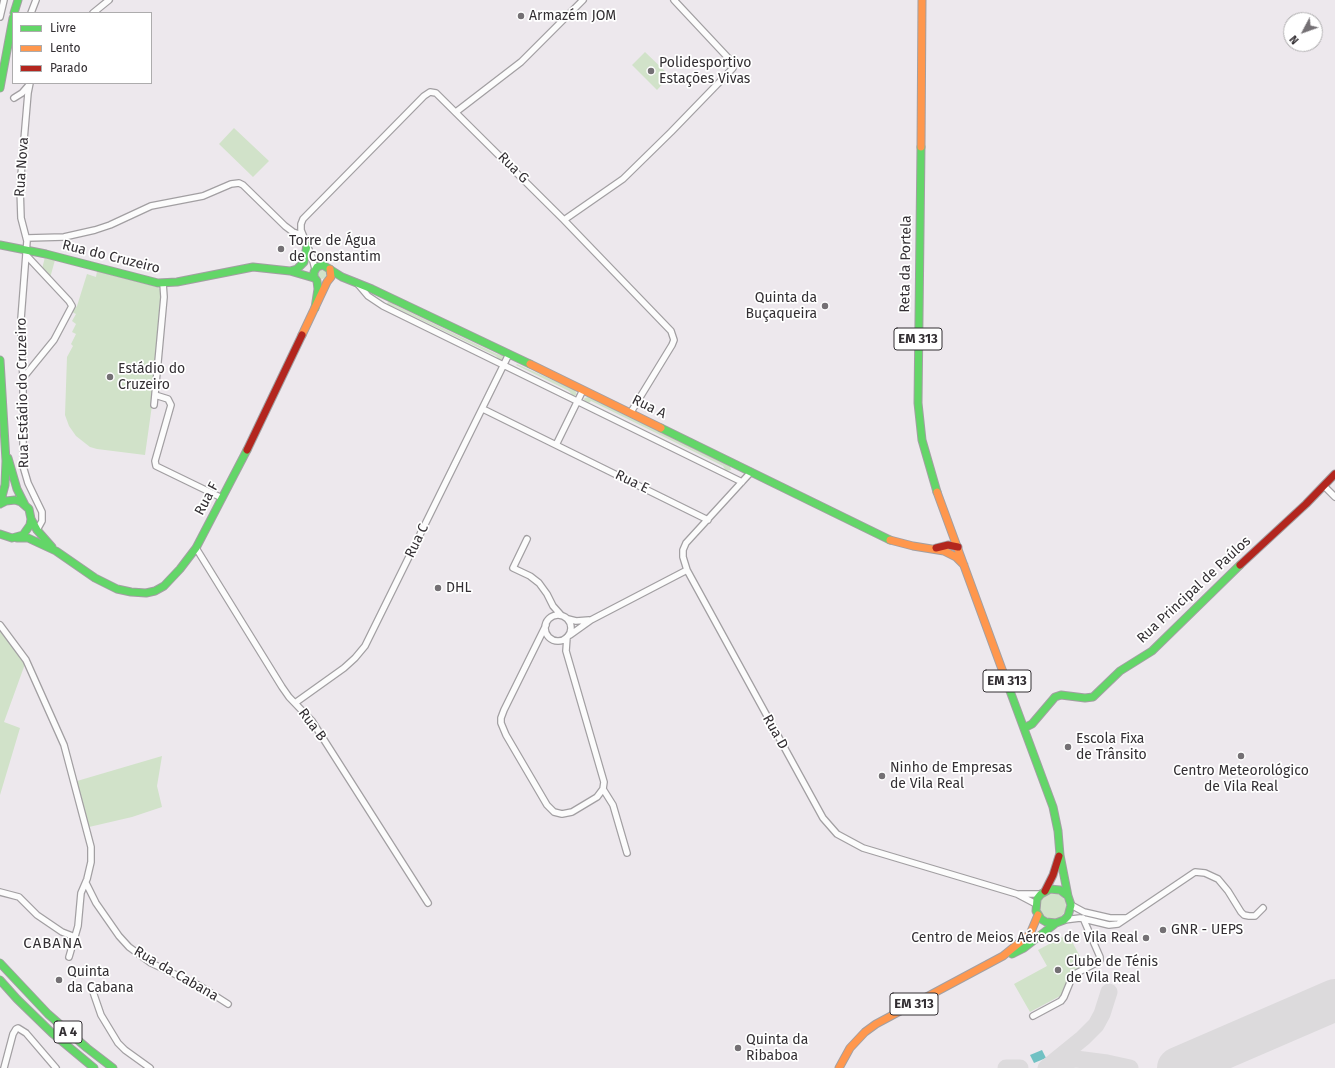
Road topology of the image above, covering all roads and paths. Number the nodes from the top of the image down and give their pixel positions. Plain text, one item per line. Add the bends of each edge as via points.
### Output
1 (4, 0) edge
2 (18, 0) edge
3 (36, 0) edge
4 (109, 0) edge
5 (583, 0) edge
6 (674, 0) edge
7 (922, 0) edge
8 (14, 12) edge
9 (32, 12) edge
10 (94, 12) edge
11 (0, 17) edge
12 (12, 23) edge
13 (29, 84) edge
14 (30, 84) edge
15 (0, 88) edge
16 (14, 98) dead end
17 (456, 112) junction
18 (564, 220) junction
19 (302, 235) junction
20 (27, 238) junction
21 (0, 245) edge
22 (307, 245) junction
23 (24, 252) junction
24 (328, 267) junction
25 (315, 269) junction
26 (290, 271) junction
27 (316, 280) junction
28 (328, 281) junction
29 (163, 283) junction
30 (357, 283) junction
31 (315, 308) junction
32 (509, 354) junction
33 (0, 360) edge
34 (504, 365) junction
35 (23, 378) junction
36 (583, 390) junction
37 (155, 395) junction
38 (578, 400) junction
39 (154, 405) dead end
40 (483, 409) junction
41 (631, 412) junction
42 (5, 445) junction
43 (556, 445) junction
44 (751, 472) junction
45 (1335, 474) edge
46 (742, 482) junction
47 (1324, 486) junction
48 (1335, 497) edge
49 (222, 498) junction
50 (0, 504) edge
51 (26, 505) junction
52 (32, 519) junction
53 (708, 520) junction
54 (37, 530) junction
55 (0, 534) edge
56 (954, 535) junction
57 (17, 538) junction
58 (527, 539) dead end
59 (958, 547) junction
60 (196, 548) junction
61 (943, 549) junction
62 (56, 551) junction
63 (965, 567) junction
64 (687, 570) junction
65 (551, 603) junction
66 (561, 615) junction
67 (550, 618) junction
68 (568, 619) junction
69 (591, 620) junction
70 (0, 625) edge
71 (546, 625) junction
72 (568, 636) junction
73 (550, 638) junction
74 (557, 641) junction
75 (537, 642) junction
76 (566, 651) junction
77 (295, 703) junction
78 (1024, 728) junction
79 (602, 789) junction
80 (627, 853) dead end
81 (1060, 855) junction
82 (87, 880) junction
83 (0, 892) edge
84 (1043, 892) junction
85 (1017, 894) junction
86 (1068, 896) junction
87 (428, 903) dead end
88 (1036, 904) junction
89 (1071, 905) junction
90 (1263, 908) dead end
91 (1038, 915) junction
92 (1083, 918) junction
93 (1126, 918) junction
94 (1064, 920) junction
95 (1056, 923) junction
96 (75, 937) junction
97 (1003, 956) junction
98 (69, 957) dead end
99 (0, 963) edge
100 (0, 980) edge
101 (90, 986) dead end
102 (228, 1004) dead end
103 (1032, 1016) dead end
104 (4, 1068) edge
105 (56, 1068) edge
106 (94, 1068) edge
107 (113, 1068) edge
108 (150, 1068) edge
109 (839, 1068) edge

1 - 11 street
2 - 8 main road
3 - 9 street
4 - 10 street
5 - 17 street via 521,62
6 - 18 street via 732,62 733,68 623,179
7 - 56 main road, Reta da Portela / EM 313 via 918,409 926,456
12 - 15 main road
13 - 16 street via 22,94
14 - 20 street, Rua Nova via 20,187 21,218
17 - 18 street, Rua G
17 - 19 street, Rua G via 436,93 427,94 304,219 300,227
18 - 41 street, Rua G via 673,334 672,345
19 - 20 street via 285,226 239,183 203,196 152,206 95,230 61,237
19 - 22 street
20 - 23 street, Rua Nova
21 - 23 main road, Rua do Cruzeiro
22 - 24 street via 317,259
22 - 25 street
22 - 26 main road via 304,262
23 - 29 main road, Rua do Cruzeiro
23 - 35 street, Rua Estádio do Cruzeiro via 21,330
23 - 35 street via 72,307 53,342
24 - 25 main road via 320,265
24 - 28 main road via 332,275
24 - 30 main road via 336,274
25 - 26 main road
25 - 27 main road via 313,275
26 - 27 main road
26 - 29 main road, Rua do Cruzeiro via 246,267
27 - 28 main road via 322,283
27 - 31 main road via 318,294
28 - 30 main road
28 - 31 main road, Rua F
29 - 37 street
30 - 32 main road, Rua A
30 - 34 street via 365,294 383,306
31 - 49 main road, Rua F
32 - 34 street, Rua C
32 - 36 main road, Rua A
33 - 42 main road
34 - 38 street
34 - 40 street, Rua C
35 - 54 street, Rua Estádio do Cruzeiro via 24,466 28,483 42,512 42,521
36 - 38 street
36 - 41 main road, Rua A
37 - 39 street
37 - 49 street via 168,399 171,405 155,461 156,466
38 - 43 street
38 - 46 street
40 - 43 street, Rua E
40 - 77 street, Rua C via 365,646 344,668
41 - 44 main road, Rua A
42 - 50 main road via 5,485
42 - 51 main road via 16,486
43 - 53 street, Rua E
44 - 46 street, Rua D
44 - 61 main road, Rua A via 888,539 913,546
45 - 47 main road, Rua Principal de Paúlos
46 - 53 street, Rua D
47 - 48 street
47 - 78 main road, Rua Principal de Paúlos via 1152,651 1120,671 1092,697 1054,697 1036,720
49 - 60 main road, Rua F
50 - 51 main road via 15,500
51 - 52 main road
52 - 54 main road
52 - 57 main road via 27,531
53 - 64 street, Rua D via 684,546 682,557
54 - 62 main road
55 - 57 main road via 6,538
56 - 59 main road, Reta da Portela / EM 313
56 - 61 main road
57 - 62 main road via 34,540
58 - 65 street via 513,568 539,583
59 - 61 main road via 952,552
59 - 63 main road, Reta da Portela / EM 313
60 - 62 main road, Rua F via 164,586 150,592 139,593 121,590 102,582
60 - 77 street, Rua B via 282,687
61 - 63 main road via 956,557
63 - 78 main road, EM 313
64 - 69 street
64 - 85 street, Rua D via 823,818 834,831 867,850
65 - 66 street
65 - 67 street
66 - 67 street
66 - 68 street
67 - 71 street
68 - 69 street
68 - 72 street via 571,627
69 - 72 street
70 - 82 street via 26,660 66,749 91,848 92,859
71 - 73 street via 546,632
71 - 75 street
72 - 74 street
72 - 76 street
73 - 74 street
73 - 75 street
74 - 76 street
75 - 79 street via 504,710 501,721 503,729 545,802 554,812 572,812 597,797
76 - 79 street via 602,774
77 - 87 street, Rua B via 312,721
78 - 81 main road, EM 313 via 1054,812
79 - 80 street via 613,805
81 - 84 main road, EM 313
81 - 86 main road, EM 313
82 - 96 street via 81,893
82 - 102 street, Rua da Cabana via 96,902 129,947 154,964 200,986
83 - 96 street via 19,897 37,915 62,932
84 - 85 street
84 - 86 main road via 1055,888
84 - 88 main road, EM 313
85 - 88 street
86 - 89 main road, EM 313
88 - 91 main road
89 - 93 street via 1081,911 1112,919
89 - 94 main road
90 - 93 street via 1255,916 1244,915 1228,890 1218,880 1205,873 1195,872
91 - 95 main road via 1046,922
91 - 97 main road, EM 313 via 1030,934
92 - 93 street via 1112,926
92 - 94 street
92 - 103 street via 1100,957 1099,962 1073,974 1062,1000
94 - 95 main road, EM 313
95 - 97 main road, EM 313 via 1024,948
96 - 98 street
97 - 109 main road, EM 313 via 876,1024 853,1043
99 - 107 main road, A 4 via 69,1033
100 - 106 main road, A 4 via 52,1033
101 - 108 street via 101,1015 118,1043
104 - 105 street via 13,1034 18,1028 26,1033

